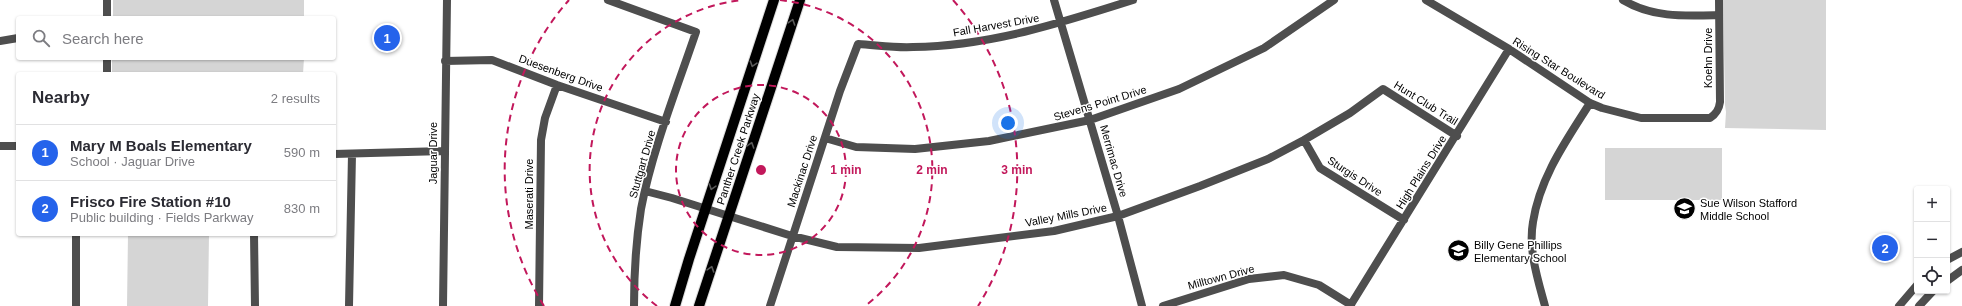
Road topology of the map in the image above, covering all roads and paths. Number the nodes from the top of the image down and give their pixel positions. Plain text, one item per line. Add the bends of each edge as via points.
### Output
1 (107, 0) edge
2 (447, 0) edge
3 (608, 0) edge
4 (774, 0) edge
5 (800, 0) edge
6 (1054, 0) edge
7 (1133, 0) edge
8 (1334, 0) edge
9 (1426, 0) edge
10 (1623, 0) edge
11 (1719, 0) edge
12 (1719, 15) junction
13 (107, 16) edge
14 (1061, 23) junction
15 (16, 38) edge
16 (0, 40) edge
17 (858, 44) joint
18 (1509, 49) junction
19 (107, 60) edge
20 (446, 61) junction
21 (107, 72) edge
22 (557, 85) junction
23 (1383, 89) joint
24 (1590, 103) junction
25 (1715, 114) joint
26 (1090, 120) junction
27 (666, 122) junction
28 (1457, 136) junction
29 (825, 138) junction
30 (1304, 140) junction
31 (0, 146) edge
32 (16, 146) edge
33 (444, 151) junction
34 (336, 154) edge
35 (352, 154) junction
36 (645, 192) junction
37 (705, 209) junction
38 (728, 216) junction
39 (1118, 216) junction
40 (1404, 220) junction
41 (76, 236) edge
42 (254, 236) edge
43 (792, 236) junction
44 (1962, 252) edge
45 (1950, 258) edge
46 (1962, 270) edge
47 (1950, 279) edge
48 (1914, 288) edge
49 (1930, 294) edge
50 (76, 306) edge
51 (254, 306) edge
52 (349, 306) edge
53 (443, 306) edge
54 (539, 306) edge
55 (634, 306) edge
56 (675, 306) edge
57 (699, 306) edge
58 (770, 306) edge
59 (1142, 306) edge
60 (1163, 306) edge
61 (1350, 306) edge
62 (1545, 306) edge
63 (1899, 306) edge
64 (1919, 306) edge

1 - 13 street
2 - 20 street, Jaguar Drive
3 - 27 street, Stuttgart Drive via 696,32
4 -> 37 main road, Panther Creek Parkway
38 -> 5 main road, Panther Creek Parkway
6 - 14 street, Merrimac Drive
7 - 14 street, Fall Harvest Drive
8 - 26 street, Stevens Point Drive via 1264,48 1179,89
9 - 18 street, Rising Star Boulevard
10 - 12 street via 1635,8 1659,15
11 - 12 street, Koehn Drive
12 - 25 street, Koehn Drive via 1720,102
14 - 17 street, Fall Harvest Drive via 1021,34 965,43 912,48
14 - 26 street, Merrimac Drive
15 - 16 street
17 - 29 street, Mackinac Drive
18 - 24 street, Rising Star Boulevard
18 - 28 street, High Plains Drive
19 - 21 street
20 - 22 street, Duesenberg Drive via 492,60
20 - 33 street, Jaguar Drive
22 - 27 street, Duesenberg Drive
22 - 54 street, Maserati Drive via 545,118 541,140
23 - 28 street, Hunt Club Trail
23 - 30 street, Valley Mills Drive via 1350,113
24 - 25 street, Rising Star Boulevard via 1641,118 1710,118
24 - 62 street via 1553,161 1543,184 1532,223 1536,272
26 - 29 street, Stevens Point Drive via 989,141 914,149 856,147
26 - 39 street, Merrimac Drive
27 - 36 street, Stuttgart Drive
28 - 40 street, High Plains Drive
29 - 43 street, Mackinac Drive
30 - 39 street, Valley Mills Drive via 1268,159
30 - 40 street, Sturgis Drive via 1320,168
31 - 32 street
33 - 35 street
33 - 53 street, Jaguar Drive
34 - 35 street
35 - 52 street
36 - 37 street, Valley Mills Drive
36 - 55 street, Stuttgart Drive via 638,230
37 - 38 street, Valley Mills Drive
37 - 56 main road, Panther Creek Parkway
38 - 43 street, Valley Mills Drive
57 -> 38 main road, Panther Creek Parkway
39 - 43 street, Valley Mills Drive via 1054,231 919,248 837,247
39 - 59 street, Merrimac Drive
40 - 61 street, High Plains Drive
41 - 50 street
42 - 51 street
43 - 58 street, Mackinac Drive
44 - 45 street
46 - 47 street
48 - 63 street
49 - 64 street
60 - 61 street, Milltown Drive via 1249,279 1284,275 1319,286

